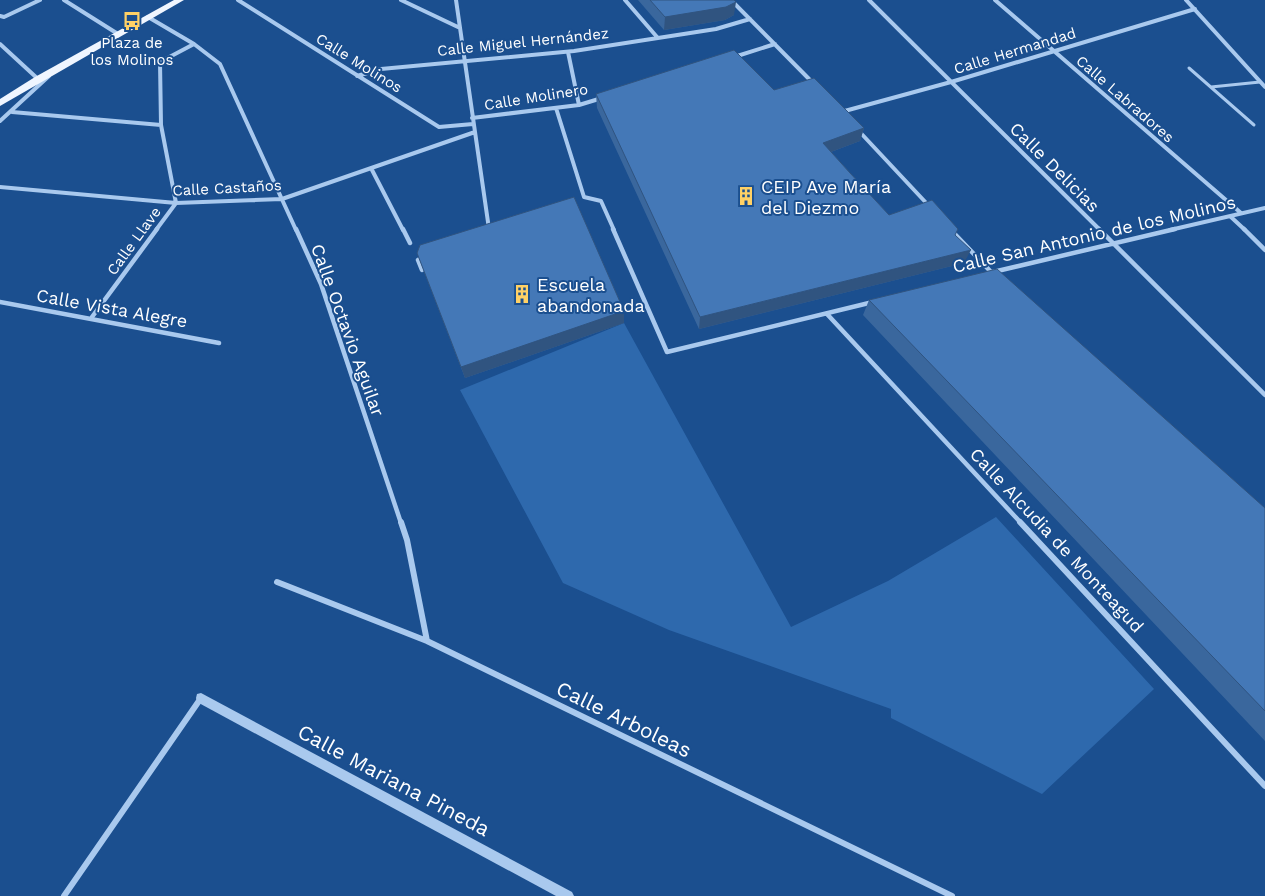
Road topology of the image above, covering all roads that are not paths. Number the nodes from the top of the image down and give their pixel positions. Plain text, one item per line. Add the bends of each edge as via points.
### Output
1 (40, 0) edge
2 (64, 0) edge
3 (180, 0) edge
4 (238, 0) edge
5 (401, 0) edge
6 (456, 0) edge
7 (625, 0) edge
8 (731, 0) edge
9 (869, 0) edge
10 (995, 0) edge
11 (1186, 0) edge
12 (1195, 9) junction
13 (0, 16) edge
14 (148, 17) junction
15 (750, 19) junction
16 (460, 28) junction
17 (118, 34) junction
18 (657, 37) junction
19 (0, 44) edge
20 (194, 44) junction
21 (775, 44) junction
22 (1051, 50) junction
23 (568, 52) junction
24 (728, 58) edge
25 (465, 60) junction
26 (57, 68) junction
27 (1189, 68) dead end
28 (357, 76) junction
29 (38, 79) junction
30 (951, 82) junction
31 (1260, 82) junction
32 (814, 85) edge
33 (1211, 87) junction
34 (1265, 87) edge
35 (607, 96) edge
36 (0, 103) edge
37 (579, 105) junction
38 (834, 106) edge
39 (556, 108) junction
40 (12, 112) junction
41 (841, 112) junction
42 (472, 118) junction
43 (848, 120) edge
44 (0, 121) edge
45 (473, 124) junction
46 (161, 125) junction
47 (1254, 125) dead end
48 (855, 127) edge
49 (475, 132) junction
50 (371, 168) junction
51 (0, 187) edge
52 (282, 199) junction
53 (176, 203) junction
54 (1265, 208) edge
55 (1241, 213) junction
56 (937, 214) edge
57 (1232, 217) junction
58 (944, 222) edge
59 (498, 226) edge
60 (489, 229) junction
61 (481, 233) edge
62 (410, 243) dead end
63 (1113, 243) junction
64 (1265, 250) edge
65 (433, 254) edge
66 (991, 273) junction
67 (424, 274) edge
68 (982, 275) edge
69 (998, 279) edge
70 (0, 302) edge
71 (875, 302) edge
72 (827, 314) junction
73 (92, 317) junction
74 (219, 342) dead end
75 (1265, 395) edge
76 (277, 582) dead end
77 (427, 641) junction
78 (201, 698) joint
79 (1265, 786) edge
80 (64, 896) edge
81 (568, 896) edge
82 (952, 896) edge

1 - 13 street via 4,18
2 - 17 street
3 - 14 main road
4 - 28 street, Calle Molinos
5 - 16 street
6 - 16 street
7 - 18 street
8 - 15 street
9 - 30 street, Calle Delicias
10 - 22 street, Calle Labradores
11 - 12 street
12 - 22 street, Calle Hermandad
12 - 31 street
14 - 17 main road
14 - 20 street, Calle Octavio Aguilar
15 - 18 street, Calle Miguel Hernández via 716,29
15 - 21 street
16 - 25 street
17 - 26 main road
18 - 23 street, Calle Miguel Hernández
19 - 29 street
20 - 46 street, Calle Llave via 160,62
20 - 52 street, Calle Octavio Aguilar via 220,64
21 - 24 street
21 - 32 street
22 - 30 street, Calle Hermandad
22 - 55 street, Calle Labradores
23 - 25 street, Calle Miguel Hernández
23 - 37 street
25 - 28 street, Calle Miguel Hernández via 381,69
25 - 42 street
26 - 29 main road
26 - 40 street
27 - 33 street
28 - 45 street, Calle Molinos via 440,127
29 - 36 main road
30 - 41 street, Calle Hermandad
30 - 63 street, Calle Delicias
31 - 33 street
31 - 34 street
33 - 47 street
35 - 37 street, Calle Molinero
37 - 39 street, Calle Molinero
38 - 41 street
39 - 42 street, Calle Molinero
39 - 72 street via 584,197 601,201 667,352
40 - 44 street
40 - 46 street
41 - 43 street
42 - 45 street
45 - 49 street
46 - 53 street, Calle Llave
48 - 56 street
49 - 50 street, Calle Castaños
49 - 60 street
50 - 52 street, Calle Castaños
50 - 62 street
51 - 53 street, Calle Castaños
52 - 53 street, Calle Castaños
52 - 77 street, Calle Octavio Aguilar via 321,284 407,540
53 - 73 street, Calle Llave
54 - 55 street, Calle San Antonio de los Molinos
55 - 57 street, Calle San Antonio de los Molinos
57 - 63 street, Calle San Antonio de los Molinos
57 - 64 street
58 - 66 street
59 - 60 street
60 - 61 street
63 - 66 street, Calle San Antonio de los Molinos
63 - 75 street, Calle Delicias
65 - 67 street via 418,260
66 - 68 street, Calle San Antonio de los Molinos
66 - 69 street
70 - 73 street, Calle Vista Alegre
71 - 72 street
72 - 79 street, Calle Alcudia de Monteagud
73 - 74 street, Calle Vista Alegre
76 - 77 street, Calle Arboleas
77 - 82 street, Calle Arboleas
78 - 80 street
78 - 81 street, Calle Mariana Pineda

